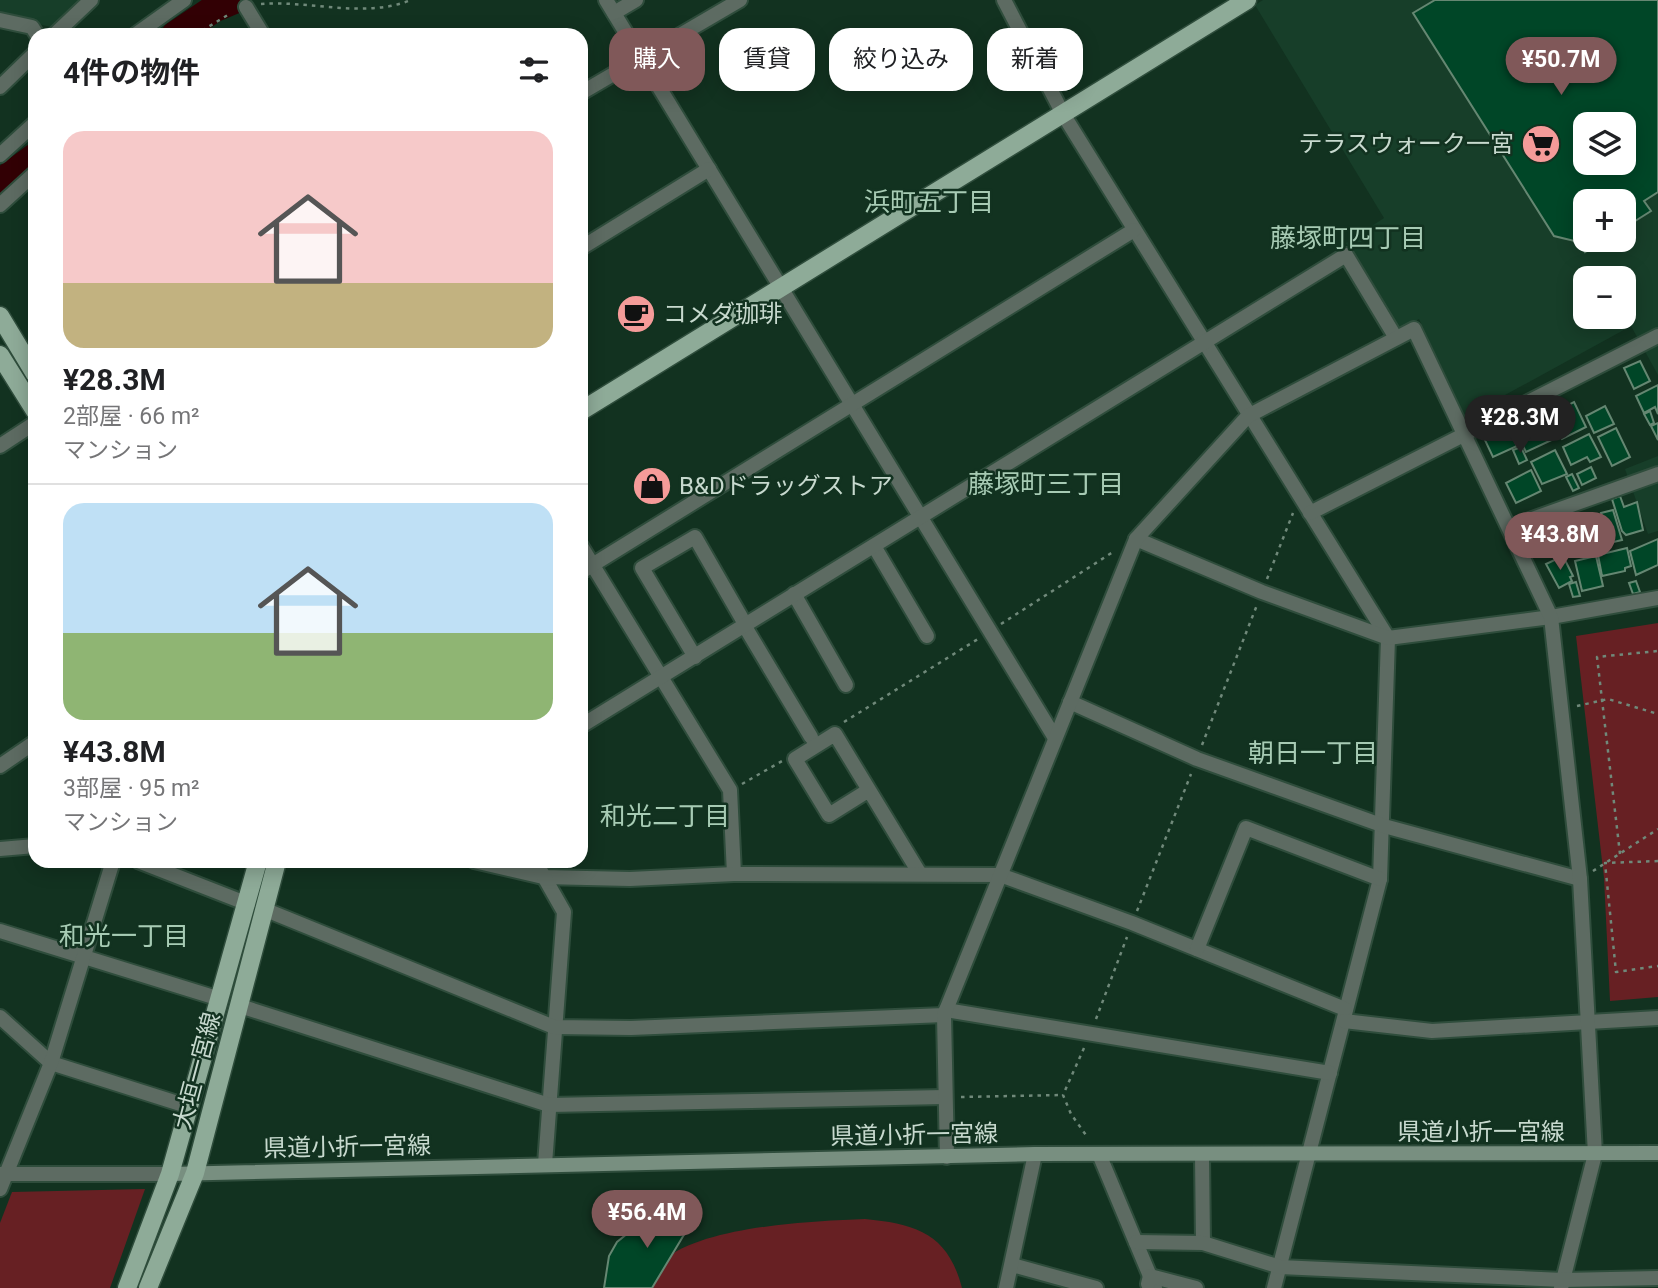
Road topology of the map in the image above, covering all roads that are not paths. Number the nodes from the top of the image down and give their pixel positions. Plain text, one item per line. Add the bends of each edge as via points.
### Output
1 (91, 0) edge
2 (184, 0) edge
3 (606, 0) edge
4 (636, 0) edge
5 (740, 0) edge
6 (1004, 0) edge
7 (1247, 0) edge
8 (246, 7) road end
9 (614, 13) junction
10 (0, 20) edge
11 (33, 28) edge
12 (61, 28) edge
13 (145, 28) edge
14 (259, 28) edge
15 (622, 28) edge
16 (693, 28) edge
17 (28, 60) edge
18 (609, 77) edge
19 (0, 87) edge
20 (588, 89) edge
21 (660, 91) edge
22 (1063, 114) junction
23 (28, 129) edge
24 (0, 155) edge
25 (709, 169) junction
26 (28, 179) edge
27 (0, 205) edge
28 (1134, 230) junction
29 (588, 244) edge
30 (782, 286) junction
31 (0, 316) edge
32 (1658, 336) edge
33 (1396, 338) junction
34 (1204, 342) junction
35 (0, 355) edge
36 (28, 362) edge
37 (28, 400) edge
38 (852, 406) junction
39 (588, 407) edge
40 (1248, 416) junction
41 (28, 428) edge
42 (1466, 434) junction
43 (0, 446) edge
44 (1658, 474) edge
45 (1310, 513) junction
46 (921, 518) junction
47 (1510, 527) junction
48 (1135, 540) junction
49 (874, 546) junction
50 (588, 568) edge
51 (588, 570) edge
52 (794, 594) junction
53 (1658, 598) edge
54 (1551, 617) junction
55 (745, 624) junction
56 (927, 636) dead end
57 (1388, 638) junction
58 (695, 657) junction
59 (663, 678) junction
60 (846, 685) dead end
61 (1070, 702) junction
62 (588, 722) edge
63 (811, 737) dead end
64 (1055, 738) junction
65 (28, 747) edge
66 (0, 766) edge
67 (869, 790) junction
68 (1384, 826) junction
69 (28, 847) edge
70 (0, 849) edge
71 (111, 868) edge
72 (156, 868) edge
73 (256, 868) edge
74 (276, 868) edge
75 (504, 868) edge
76 (538, 868) edge
77 (734, 874) junction
78 (920, 874) junction
79 (1000, 875) junction
80 (543, 877) junction
81 (1380, 879) junction
82 (1580, 879) junction
83 (248, 904) junction
84 (266, 910) junction
85 (0, 931) edge
86 (1197, 949) junction
87 (85, 955) junction
88 (220, 999) junction
89 (240, 1006) junction
90 (945, 1013) junction
91 (1344, 1015) junction
92 (0, 1017) edge
93 (1658, 1018) edge
94 (1589, 1021) junction
95 (554, 1027) junction
96 (51, 1063) junction
97 (1330, 1073) junction
98 (944, 1097) junction
99 (549, 1105) junction
100 (190, 1107) junction
101 (1658, 1153) edge
102 (1035, 1154) junction
103 (1099, 1154) junction
104 (1595, 1154) junction
105 (1202, 1155) junction
106 (1308, 1156) junction
107 (947, 1157) junction
108 (545, 1164) junction
109 (195, 1173) junction
110 (3, 1174) edge
111 (170, 1174) junction
112 (0, 1189) edge
113 (1136, 1242) junction
114 (1203, 1243) junction
115 (1012, 1265) junction
116 (1280, 1267) junction
117 (1658, 1278) edge
118 (1151, 1284) edge
119 (1562, 1284) edge
120 (127, 1288) edge
121 (148, 1288) edge
122 (1006, 1288) edge
123 (1096, 1288) edge
124 (1196, 1288) edge
125 (1274, 1288) edge

1 - 12 street
2 - 13 street
3 - 9 street
4 - 9 street
5 - 16 street
6 - 22 street
7 - 22 main road
8 - 14 street
9 - 15 street
10 - 11 street
17 - 19 street
18 - 20 street
21 - 25 street
22 - 28 street
22 - 30 main road
23 - 24 street
25 - 29 street
25 - 30 street
26 - 27 street
28 - 34 street
28 - 38 street
30 - 38 street
30 - 39 main road
31 - 36 main road
32 - 42 street
33 - 34 street via 1346,255
33 - 40 street
33 - 42 street via 1414,329
34 - 40 street
34 - 46 street
35 - 37 main road
38 - 46 street
38 - 50 street
40 - 45 street
40 - 48 street
41 - 43 street
42 - 45 street
42 - 47 street
44 - 47 street
45 - 57 street
46 - 49 street
46 - 64 street
47 - 54 street
48 - 57 street
48 - 61 street
49 - 52 street
49 - 56 street
51 - 59 street
52 - 55 street
52 - 60 street
53 - 54 street
54 - 57 street
54 - 82 street
55 - 58 street
55 - 58 street via 695,537 642,568
55 - 63 street
57 - 68 street
58 - 59 street
59 - 62 street
59 - 77 street via 730,790
61 - 64 street
61 - 68 street via 1197,758
64 - 79 street
65 - 66 street
67 - 67 street via 835,734 795,759 829,815
67 - 78 street
68 - 81 street
68 - 82 street
69 - 70 street
71 - 87 street
72 - 83 street
73 - 83 main road, 大垣一宮線
74 - 84 main road, 大垣一宮線
75 - 80 street
76 - 80 street
77 - 78 street
77 - 80 street
78 - 79 street
79 - 86 street
79 - 90 street
80 - 95 street via 564,912
81 - 86 street via 1246,828
81 - 91 street
82 - 94 street
83 - 88 main road, 大垣一宮線
84 - 89 main road, 大垣一宮線
84 - 95 street
85 - 87 street
86 - 91 street
87 - 88 street
87 - 96 street
88 - 100 main road, 大垣一宮線
89 - 99 street
89 - 109 main road, 大垣一宮線
90 - 95 street via 631,1028
90 - 97 street
90 - 98 street
91 - 94 street via 1432,1031
91 - 97 street
92 - 96 street
93 - 94 street
94 - 104 street
95 - 99 street
96 - 100 street
96 - 110 street
97 - 106 street
98 - 99 street
98 - 107 street
99 - 108 street
100 - 111 main road, 大垣一宮線
101 - 104 main road, 県道小折一宮線
102 - 103 main road, 県道小折一宮線
102 - 107 main road, 県道小折一宮線
102 - 115 street
103 - 105 main road, 県道小折一宮線
103 - 113 street
104 - 106 main road, 県道小折一宮線
104 - 119 street
105 - 106 main road, 県道小折一宮線
105 - 114 street
106 - 116 street
107 - 108 main road, 県道小折一宮線
108 - 109 main road, 県道小折一宮線
109 - 111 main road, 県道小折一宮線
109 - 121 main road, 大垣一宮線
110 - 111 street
110 - 112 street
111 - 120 main road, 大垣一宮線
113 - 114 street
113 - 118 street
114 - 116 street
115 - 122 street
115 - 123 street
116 - 119 street
116 - 125 street
117 - 119 street
118 - 124 street

